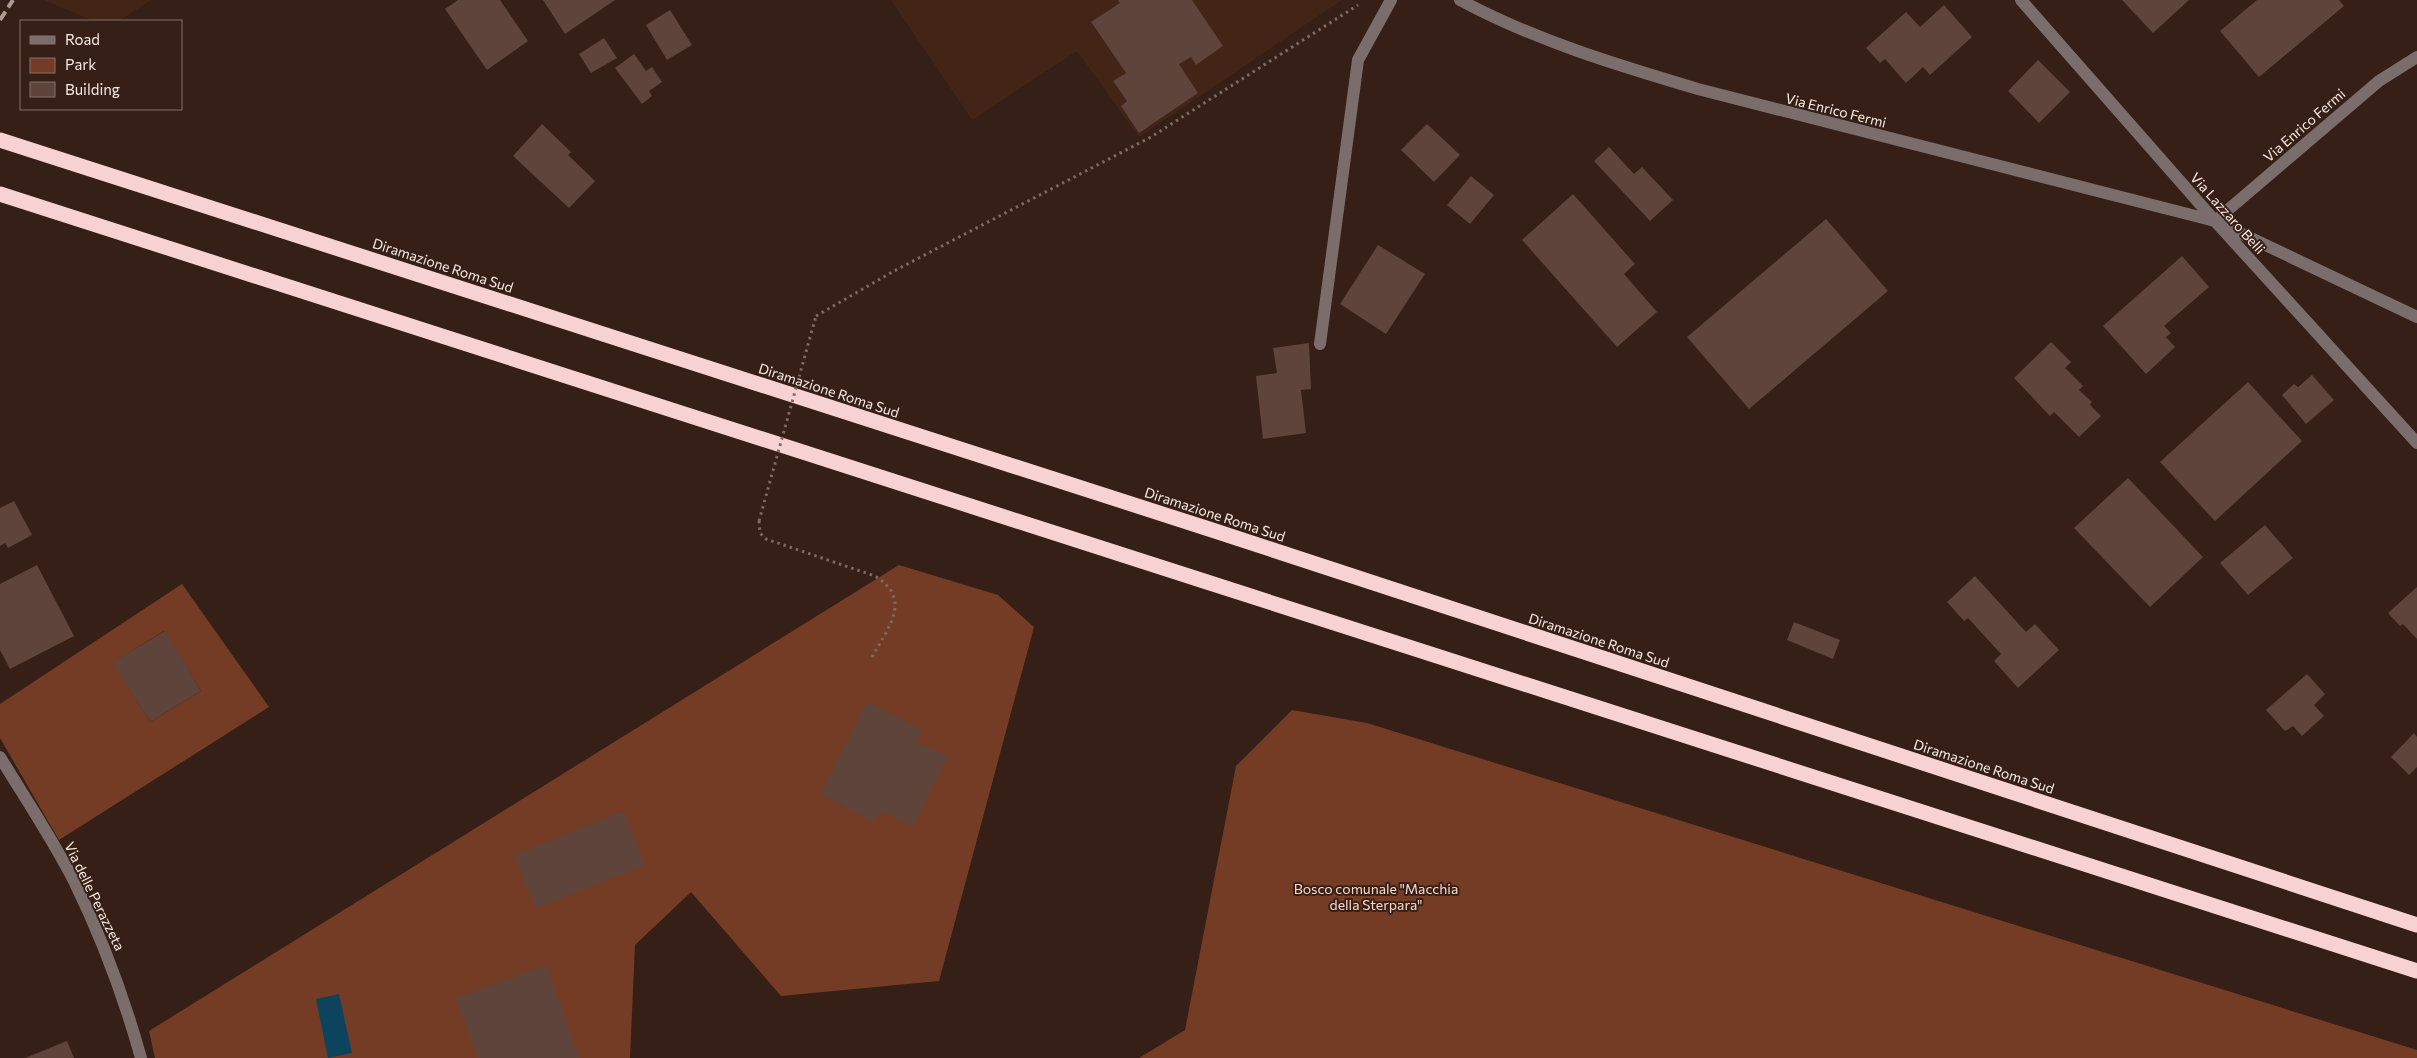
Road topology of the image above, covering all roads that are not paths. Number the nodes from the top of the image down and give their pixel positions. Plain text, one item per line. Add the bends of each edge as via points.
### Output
1 (1391, 0) edge
2 (1460, 0) edge
3 (2021, 0) edge
4 (2417, 57) edge
5 (0, 140) edge
6 (0, 194) edge
7 (2215, 222) junction
8 (2417, 317) edge
9 (1320, 344) dead end
10 (2417, 443) edge
11 (0, 757) edge
12 (2417, 925) edge
13 (2417, 971) edge
14 (141, 1058) edge

1 - 9 street via 1358,60
2 - 7 street, Via Enrico Fermi via 1556,43 1632,70
3 - 7 street, Via Lazzaro Belli
4 - 7 street, Via Enrico Fermi via 2379,81
5 - 12 highway, Diramazione Roma Sud via 1228,535
6 - 13 highway
7 - 8 street, Via Enrico Fermi
7 - 10 street, Via Lazzaro Belli
11 - 14 street, Via delle Perazzeta via 86,906 116,980

